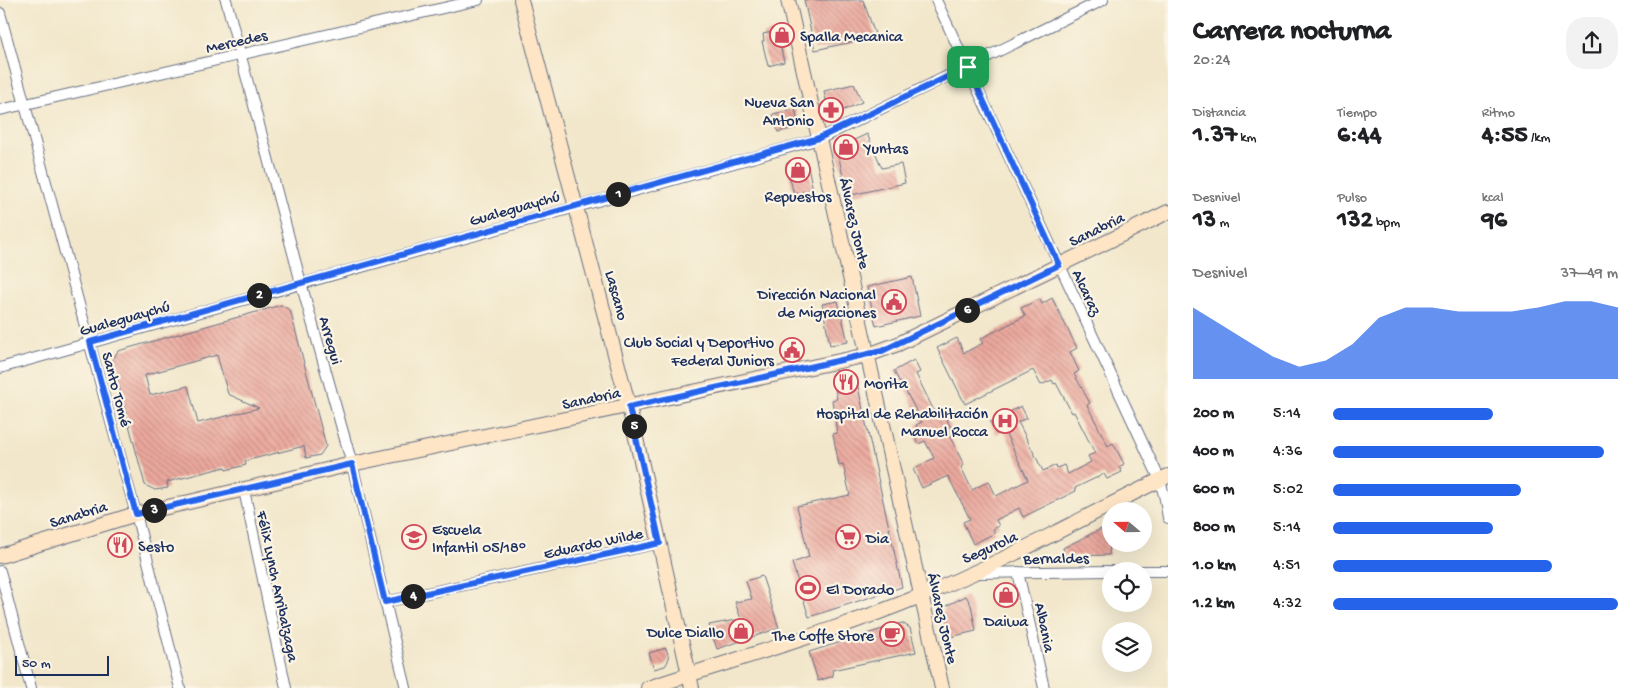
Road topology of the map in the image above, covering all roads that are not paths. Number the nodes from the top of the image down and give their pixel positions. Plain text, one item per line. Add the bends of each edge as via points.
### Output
1 (226, 0) edge
2 (478, 0) edge
3 (521, 0) edge
4 (788, 0) edge
5 (936, 0) edge
6 (1103, 0) edge
7 (0, 12) edge
8 (241, 54) junction
9 (968, 67) junction
10 (24, 104) junction
11 (0, 110) edge
12 (819, 138) junction
13 (576, 206) junction
14 (1168, 212) edge
15 (1059, 265) junction
16 (301, 283) junction
17 (90, 342) junction
18 (868, 355) junction
19 (0, 368) edge
20 (629, 407) junction
21 (352, 464) junction
22 (1164, 478) edge
23 (244, 490) junction
24 (136, 514) junction
25 (1168, 518) edge
26 (660, 543) junction
27 (0, 556) edge
28 (0, 571) edge
29 (1102, 571) edge
30 (1152, 571) edge
31 (1168, 571) edge
32 (1018, 572) junction
33 (971, 573) junction
34 (921, 596) junction
35 (385, 602) junction
36 (690, 681) edge
37 (31, 688) edge
38 (180, 688) edge
39 (286, 688) edge
40 (406, 688) edge
41 (648, 688) edge
42 (942, 688) edge
43 (1044, 688) edge

1 - 8 street, Arregui
2 - 8 street, Mercedes
3 - 13 street, Lascano
4 - 12 street, Álvarez Jonte
5 - 9 street, Alcaraz
6 - 9 street, Gualeguaychú
7 - 10 street, Santo Tomé
8 - 10 street, Mercedes
8 - 16 street, Arregui
9 - 12 street, Gualeguaychú
9 - 15 street, Alcaraz
10 - 11 street, Mercedes
10 - 17 street, Santo Tomé
12 - 13 street, Gualeguaychú
12 - 18 street, Álvarez Jonte
13 - 16 street, Gualeguaychú
13 - 20 street, Lascano
14 - 15 street, Sanabria
15 - 18 street, Sanabria via 898,344
15 - 22 street, Alcaraz
16 - 17 street, Gualeguaychú
16 - 21 street, Arregui
17 - 19 street, Gualeguaychú
17 - 24 street, Santo Tomé
18 - 20 street, Sanabria
18 - 34 street, Álvarez Jonte
20 - 21 street, Sanabria
20 - 26 street, Lascano
21 - 23 street, Sanabria
21 - 35 street, Arregui
22 - 25 street, Alcaraz
22 - 33 street, Segurola
23 - 24 street, Sanabria
23 - 39 street, Félix Lynch Arribalzaga
24 - 27 street, Sanabria
24 - 38 street, Santo Tomé
26 - 35 street, Eduardo Wilde
26 - 36 street, Lascano
28 - 37 street
29 - 32 street, Bernaldes
30 - 31 street
32 - 33 street, Bernaldes
32 - 43 street, Albania
33 - 34 street, Segurola
34 - 36 street, Segurola
34 - 42 street, Álvarez Jonte
35 - 40 street, Arregui
36 - 41 street, Segurola

